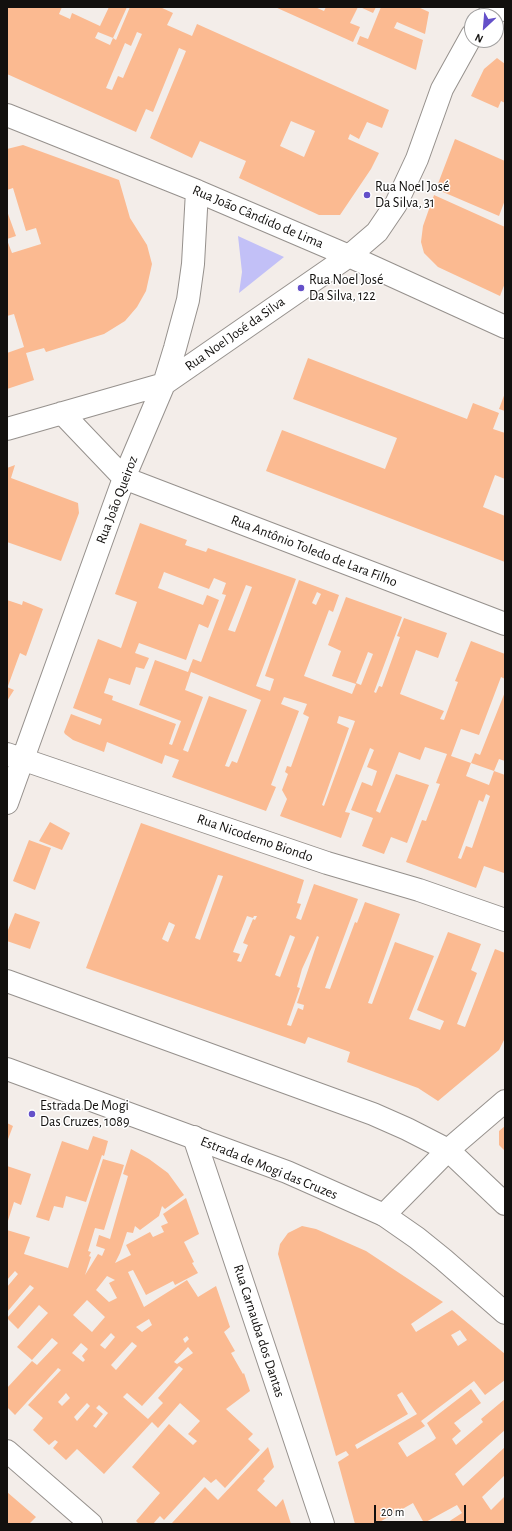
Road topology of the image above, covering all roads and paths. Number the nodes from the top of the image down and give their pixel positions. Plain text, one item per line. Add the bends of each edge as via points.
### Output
1 (465, 48) edge
2 (8, 117) edge
3 (197, 191) junction
4 (349, 256) junction
5 (505, 328) edge
6 (164, 384) junction
7 (62, 413) junction
8 (7, 429) edge
9 (124, 478) junction
10 (505, 624) edge
11 (15, 757) edge
12 (7, 803) edge
13 (505, 920) edge
14 (7, 981) edge
15 (7, 1069) edge
16 (505, 1101) edge
17 (194, 1137) junction
18 (448, 1150) junction
19 (505, 1204) edge
20 (384, 1215) junction
21 (505, 1314) edge
22 (7, 1451) edge
23 (91, 1524) edge
24 (323, 1524) edge

1 - 4 street, Rua Noel José da Silva via 442,89 417,159 396,204 377,232
2 - 3 street, Rua João Cândido de Lima
3 - 4 street, Rua João Cândido de Lima
3 - 6 street, Rua João Queiroz via 193,264 188,300
4 - 5 street, Rua João Cândido de Lima
4 - 6 street, Rua Noel José da Silva
6 - 7 street, Rua Noel José da Silva
6 - 9 street, Rua João Queiroz
7 - 8 street, Rua Noel José da Silva
7 - 9 street
9 - 10 street, Rua Antônio Toledo de Lara Filho
9 - 11 street, Rua João Queiroz
11 - 12 street, Rua João Queiroz
11 - 13 street, Rua Nicodemo Biondo via 327,863 419,890
14 - 18 street via 373,1114
15 - 17 street, Estrada de Mogi das Cruzes
16 - 18 street
17 - 20 street, Estrada de Mogi das Cruzes via 287,1172
17 - 24 street, Rua Carnauba dos Dantas
18 - 19 street
18 - 20 street
20 - 21 street, Estrada de Mogi das Cruzes via 427,1246
22 - 23 street

